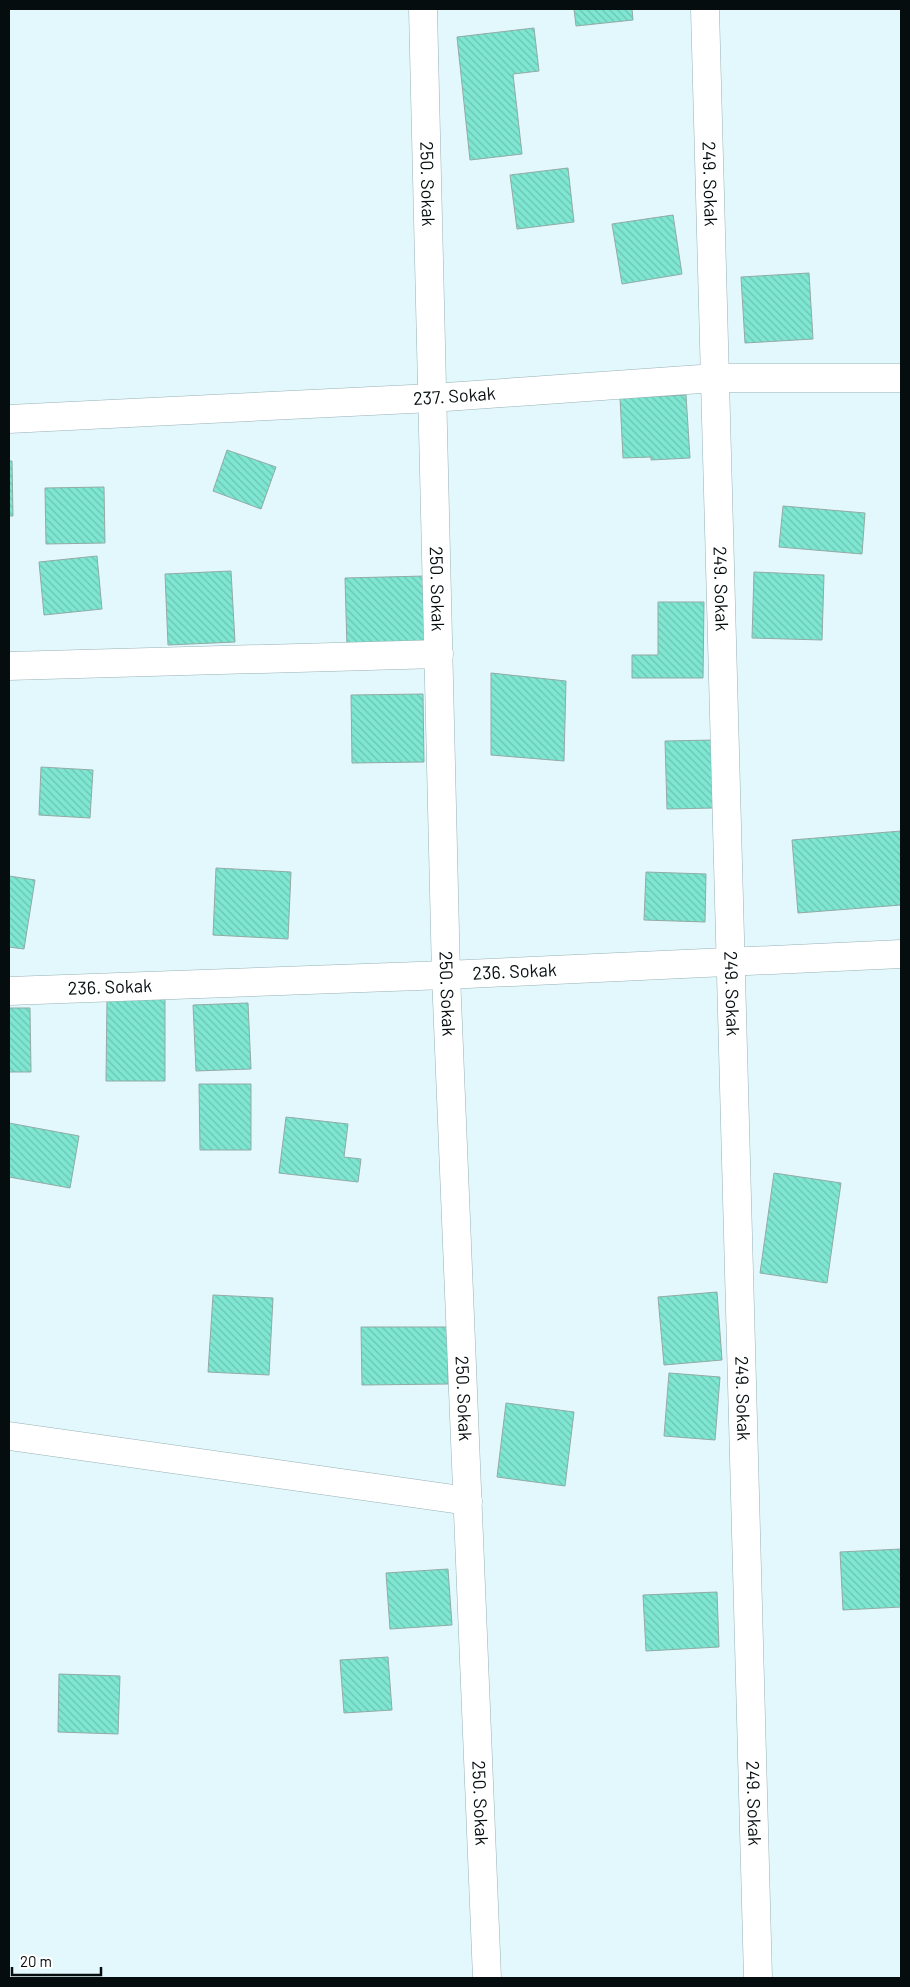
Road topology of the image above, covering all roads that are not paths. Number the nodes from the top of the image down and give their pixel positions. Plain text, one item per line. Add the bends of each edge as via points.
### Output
1 (423, 9) edge
2 (705, 9) edge
3 (714, 378) junction
4 (901, 378) edge
5 (432, 398) junction
6 (9, 419) edge
7 (438, 654) junction
8 (9, 666) edge
9 (901, 954) edge
10 (729, 962) junction
11 (446, 975) junction
12 (9, 991) edge
13 (9, 1436) edge
14 (468, 1501) junction
15 (487, 1978) edge
16 (758, 1978) edge

1 - 5 street, 250. Sokak
2 - 3 street, 249. Sokak
3 - 4 street, 237. Sokak
3 - 5 street, 237. Sokak
3 - 10 street, 249. Sokak
5 - 6 street, 237. Sokak
5 - 7 street, 250. Sokak
7 - 8 street
7 - 11 street, 250. Sokak
9 - 10 street, 236. Sokak
10 - 11 street, 236. Sokak
10 - 16 street, 249. Sokak
11 - 12 street, 236. Sokak
11 - 14 street, 250. Sokak
13 - 14 street
14 - 15 street, 250. Sokak

